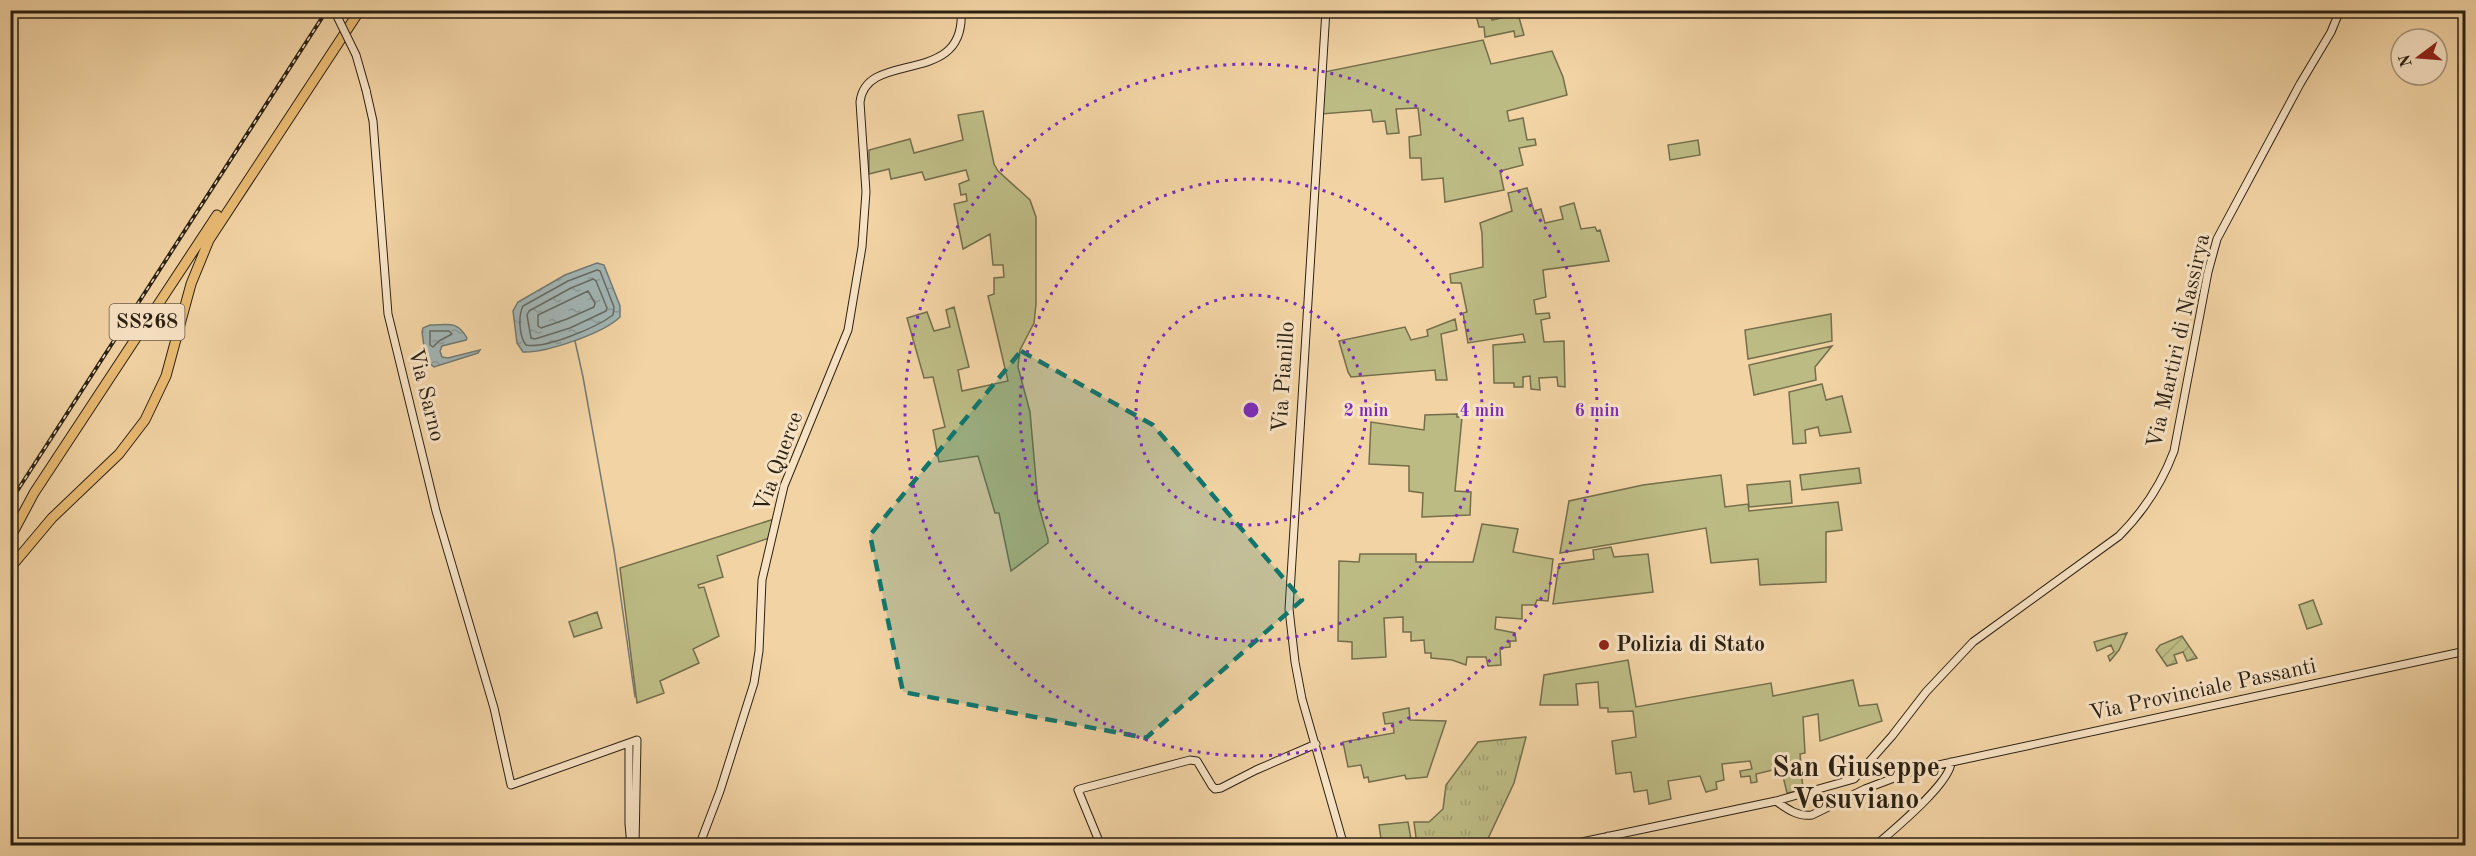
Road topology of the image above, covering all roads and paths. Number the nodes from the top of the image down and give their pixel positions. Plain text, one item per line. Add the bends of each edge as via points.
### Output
1 (334, 10) edge
2 (352, 10) edge
3 (360, 10) edge
4 (961, 10) edge
5 (1326, 10) edge
6 (2340, 10) edge
7 (10, 538) edge
8 (10, 568) edge
9 (2466, 651) edge
10 (629, 743) junction
11 (1316, 744) junction
12 (1949, 762) junction
13 (1776, 801) junction
14 (1608, 836) junction
15 (633, 846) edge
16 (699, 846) edge
17 (1101, 846) edge
18 (1344, 846) edge
19 (1563, 846) edge
20 (1611, 846) edge
21 (1875, 846) edge

1 - 10 street, Via Sarno, bridge via 356,55 373,121 388,314 436,511 494,708 511,785
2 - 7 highway, SS268 via 25,508
3 - 8 highway, SS268 via 209,240 190,284 166,376 154,405 119,454 37,534
4 - 16 street, Via Querce via 961,32 949,51 878,77 864,87 860,102 866,192 862,247 848,330 784,486 762,580 754,683
5 - 11 street, Via Pianillo via 1289,609 1302,699
6 - 13 street, Via Martiri di Nassirya via 2217,239 2174,451 2139,516 2120,537 1973,642 1854,779
9 - 12 street, Via Provinciale Passanti
10 - 15 street via 629,824
10 - 15 street via 638,740
11 - 17 street via 1221,788 1215,789 1197,761 1190,760 1078,790
11 - 18 street, Via Pianillo
12 - 13 street, Via Provinciale Passanti via 1898,775 1812,815 1795,813
12 - 21 street via 1948,773 1926,800
13 - 14 street, Via Martiri di Nassirya
14 - 19 street, Via Martiri di Nassirya
14 - 20 street

